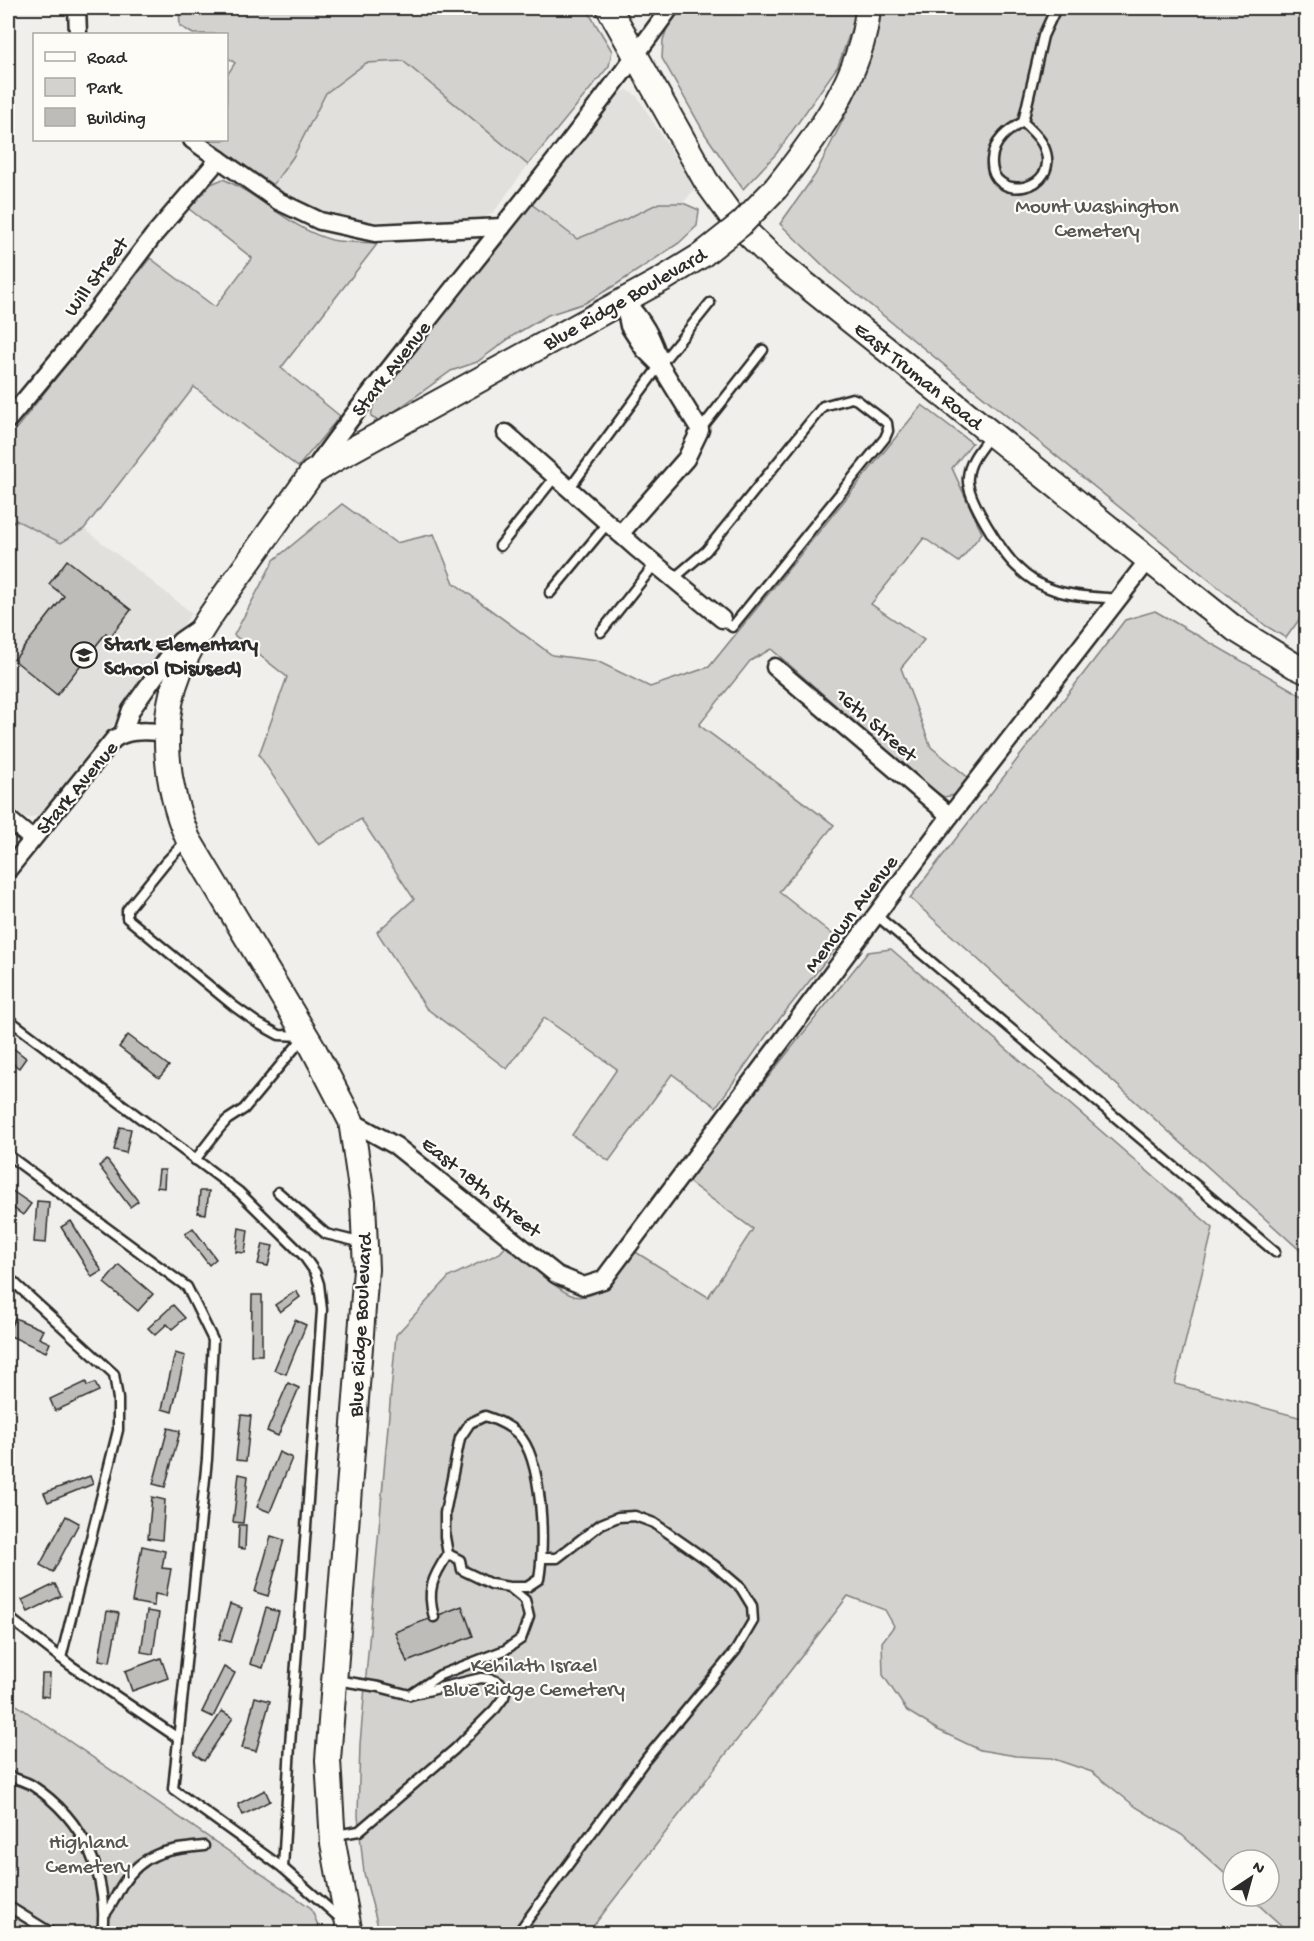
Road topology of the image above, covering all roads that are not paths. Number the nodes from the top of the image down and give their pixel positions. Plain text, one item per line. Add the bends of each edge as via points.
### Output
1 (77, 8) edge
2 (609, 8) edge
3 (670, 8) edge
4 (868, 8) edge
5 (1056, 8) edge
6 (78, 33) edge
7 (636, 55) junction
8 (1023, 122) junction
9 (193, 141) edge
10 (219, 159) junction
11 (502, 227) junction
12 (624, 301) junction
13 (710, 303) dead end
14 (763, 350) dead end
15 (660, 365) junction
16 (8, 420) edge
17 (700, 430) junction
18 (506, 433) dead end
19 (992, 434) junction
20 (312, 473) junction
21 (555, 477) junction
22 (569, 489) junction
23 (614, 529) junction
24 (500, 546) dead end
25 (1149, 559) junction
26 (655, 564) junction
27 (674, 579) junction
28 (550, 593) dead end
29 (1118, 599) junction
30 (722, 619) joint
31 (204, 624) junction
32 (601, 632) dead end
33 (775, 667) dead end
34 (1306, 671) edge
35 (168, 732) junction
36 (123, 733) junction
37 (950, 816) junction
38 (8, 819) edge
39 (32, 839) junction
40 (188, 839) junction
41 (8, 870) edge
42 (876, 915) junction
43 (8, 1019) edge
44 (306, 1036) junction
45 (351, 1121) junction
46 (8, 1155) edge
47 (195, 1160) junction
48 (278, 1192) dead end
49 (365, 1243) junction
50 (1275, 1252) dead end
51 (11, 1280) edge
52 (584, 1286) joint
53 (8, 1292) edge
54 (448, 1554) junction
55 (543, 1558) junction
56 (509, 1587) junction
57 (8, 1617) edge
58 (434, 1617) dead end
59 (61, 1658) junction
60 (334, 1680) junction
61 (410, 1695) junction
62 (178, 1738) junction
63 (8, 1776) edge
64 (332, 1835) junction
65 (204, 1846) dead end
66 (283, 1868) junction
67 (8, 1908) edge
68 (105, 1914) junction
69 (347, 1931) edge
70 (53, 1934) edge
71 (102, 1934) edge
72 (517, 1934) edge

1 - 6 street
2 - 7 main road, East Truman Road
3 - 7 street, Stark Avenue
4 - 12 main road, Blue Ridge Boulevard, bridge via 859,51 846,86 811,143 776,188 741,224 702,255
5 - 8 lane via 1042,36
7 - 11 street, Stark Avenue
7 - 19 main road, East Truman Road via 706,181 735,221 775,260
8 - 8 lane via 1000,138 992,153 991,169 998,180 1023,189 1036,184 1047,155 1040,140
9 - 10 street
10 - 11 street via 278,201 320,221 375,233
10 - 16 street, Will Street
11 - 20 street, Stark Avenue via 351,417
12 - 15 street via 629,326
12 - 20 main road, Blue Ridge Boulevard
13 - 15 lane
14 - 17 lane
15 - 17 street
15 - 22 lane
17 - 23 street via 686,459
18 - 21 street
19 - 25 main road, East Truman Road
19 - 29 lane via 970,467 968,488 986,525 1016,567 1052,590
20 - 31 main road, Stark Avenue
21 - 22 street
21 - 24 lane
22 - 23 street
23 - 26 street
23 - 28 lane
25 - 29 street, Menown Avenue
25 - 34 main road, East Truman Road via 1235,629
26 - 27 street
26 - 32 lane
27 - 30 street
27 - 30 lane via 706,551 823,406 852,398 887,423 885,438 732,627
29 - 37 street, Menown Avenue
31 - 35 main road, Blue Ridge Boulevard via 180,671
31 - 36 street, Stark Avenue via 180,641 131,710
33 - 37 street, 16th Street
35 - 36 street, Stark Avenue
35 - 40 main road, Blue Ridge Boulevard via 170,782
36 - 39 street, Stark Avenue
37 - 42 street, Menown Avenue
38 - 39 street
39 - 41 street, Stark Avenue
40 - 44 main road, Blue Ridge Boulevard
40 - 44 lane via 127,910 127,918 259,1024 279,1035
42 - 50 lane
42 - 52 street, Menown Avenue via 603,1280
43 - 47 lane
44 - 45 main road, Blue Ridge Boulevard
44 - 47 lane
45 - 49 main road, Blue Ridge Boulevard
45 - 52 street, East 18th Street via 396,1146 557,1275
46 - 62 lane via 187,1287 213,1340 207,1459
47 - 66 lane via 239,1192 303,1255 315,1272 321,1301
48 - 49 lane via 326,1234
49 - 60 main road, Blue Ridge Boulevard
51 - 53 lane
51 - 59 lane via 114,1374 118,1399 118,1430
54 - 55 lane via 444,1513 460,1438 470,1423 485,1416 518,1434 532,1455
54 - 56 lane via 460,1560 462,1570 476,1578
54 - 58 lane via 430,1591
55 - 56 lane via 539,1579 527,1587
55 - 72 lane via 557,1558 601,1524 635,1516 654,1523 741,1588 752,1606 753,1621 736,1650 646,1759
56 - 61 lane via 525,1600 529,1617 521,1639 505,1650 440,1675
57 - 59 lane
59 - 62 lane
60 - 61 lane
60 - 64 main road, Blue Ridge Boulevard via 328,1760
61 - 64 lane via 481,1678 493,1679 506,1689 495,1709 455,1749 377,1817 359,1831
62 - 66 lane via 172,1789
63 - 68 lane via 32,1785 71,1819 96,1863
64 - 69 main road, Blue Ridge Boulevard
65 - 68 lane via 169,1850 143,1860
66 - 69 lane
67 - 70 lane
68 - 71 lane

